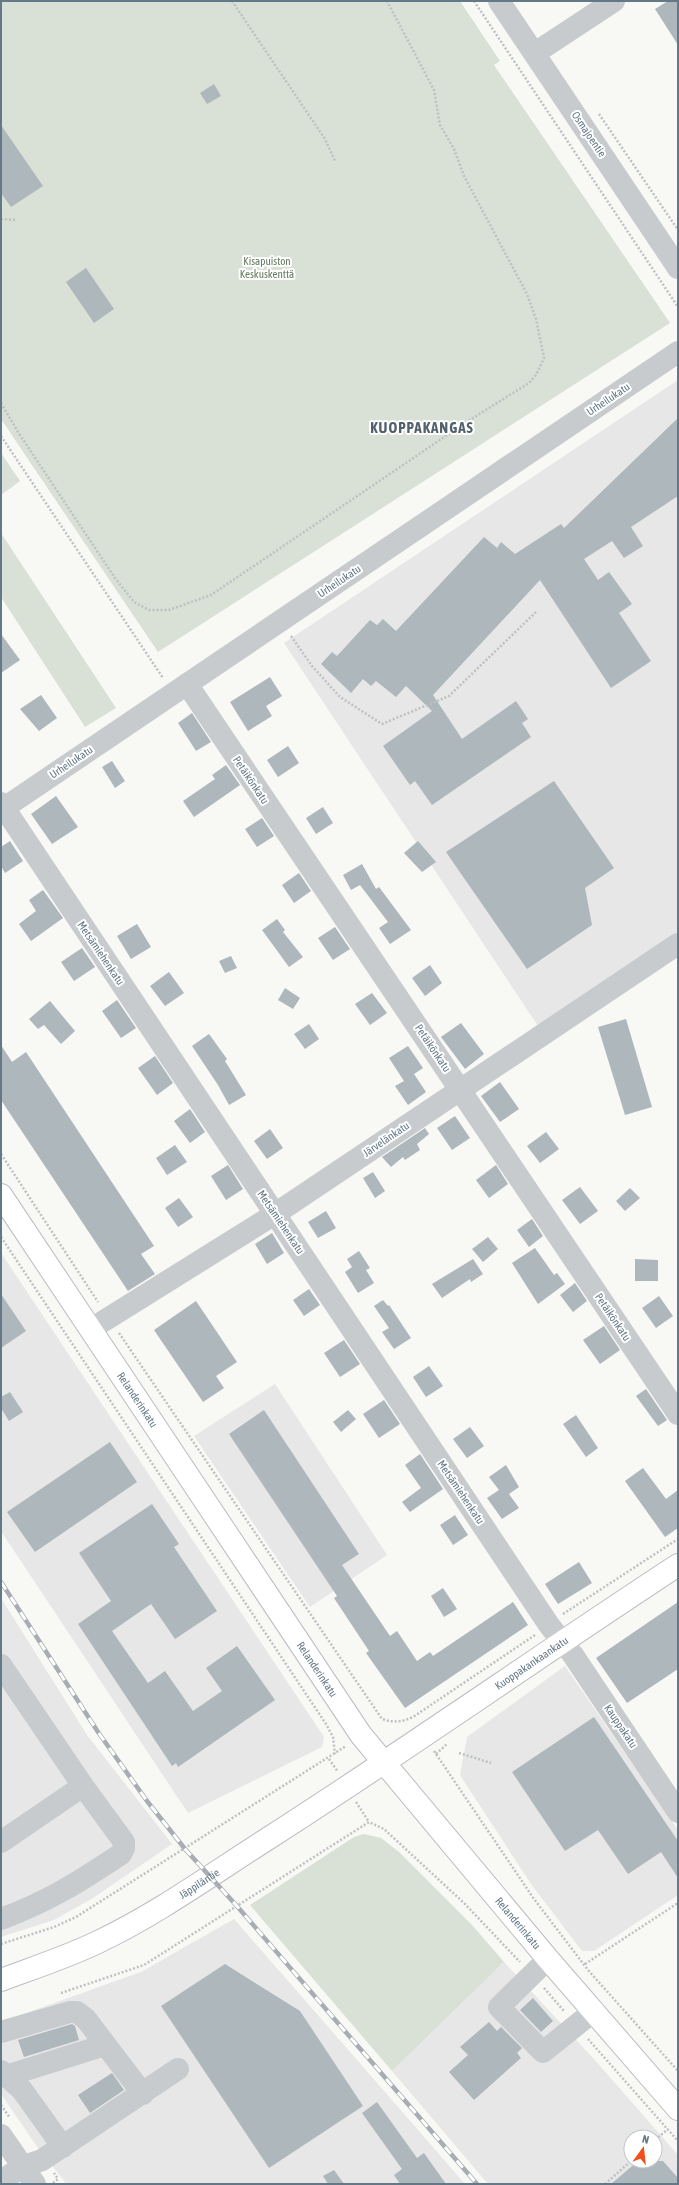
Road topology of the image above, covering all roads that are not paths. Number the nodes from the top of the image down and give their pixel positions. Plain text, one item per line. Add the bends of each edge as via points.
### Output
1 (499, 1) edge
2 (614, 1) edge
3 (535, 53) junction
4 (678, 268) edge
5 (678, 352) edge
6 (187, 684) junction
7 (2, 807) edge
8 (676, 951) edge
9 (461, 1089) junction
10 (1, 1195) edge
11 (275, 1214) junction
12 (100, 1323) junction
13 (678, 1414) edge
14 (678, 1565) edge
15 (561, 1642) junction
16 (1, 1665) edge
17 (384, 1762) junction
18 (83, 1786) junction
19 (678, 1812) edge
20 (1, 1842) edge
21 (1, 1919) edge
22 (548, 1959) junction
23 (1, 1980) edge
24 (594, 2011) junction
25 (1, 2032) edge
26 (106, 2044) junction
27 (178, 2069) dead end
28 (4, 2074) edge
29 (143, 2094) junction
30 (678, 2109) edge
31 (1, 2135) edge
32 (63, 2147) junction
33 (28, 2175) edge
34 (1, 2181) edge

1 - 3 street, Osmajoentie
2 - 3 street
3 - 4 street, Osmajoentie
5 - 6 street, Urheilukatu
6 - 7 street, Urheilukatu
6 - 9 street, Petäikönkatu
7 - 11 street, Metsämiehenkatu
8 - 9 street, Järvelänkatu
9 - 11 street, Järvelänkatu
9 - 13 street, Petäikönkatu
10 - 12 main road, Relanderinkatu
11 - 12 street, Järvelänkatu
11 - 15 street, Metsämiehenkatu
12 - 17 main road, Relanderinkatu via 361,1735
14 - 15 main road, Kuoppakankaankatu
15 - 17 main road, Kuoppakankaankatu
15 - 19 street, Kauppakatu via 573,1655
16 - 18 street
17 - 22 main road, Relanderinkatu
17 - 23 main road, Jäppiläntie via 169,1904 97,1943
18 - 20 street
18 - 21 street via 122,1836 124,1848 121,1854 73,1886 43,1902
22 - 24 main road, Relanderinkatu
22 - 24 street via 499,2007 543,2052
24 - 30 main road, Relanderinkatu
25 - 26 street via 77,2012
26 - 28 street
26 - 29 street
27 - 29 street
28 - 32 street via 22,2090
29 - 32 street
31 - 33 street
32 - 33 street via 42,2160
33 - 34 street

